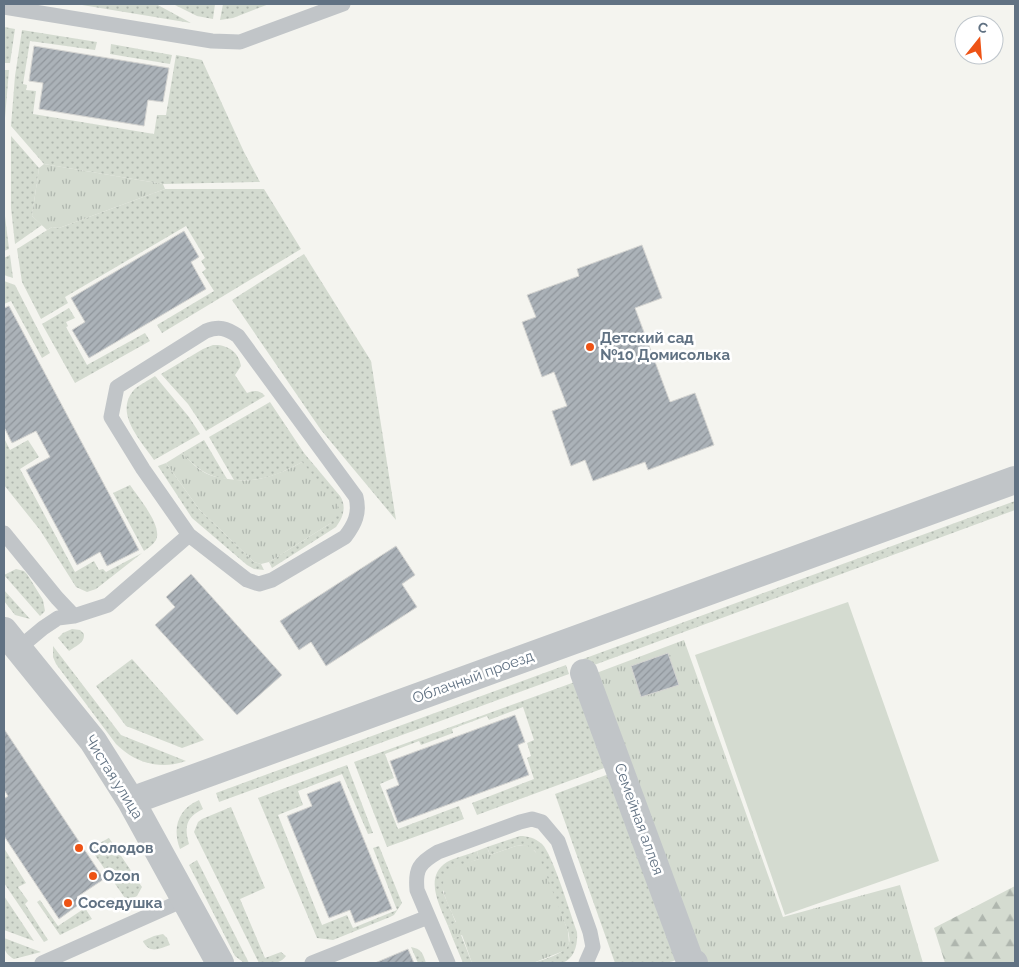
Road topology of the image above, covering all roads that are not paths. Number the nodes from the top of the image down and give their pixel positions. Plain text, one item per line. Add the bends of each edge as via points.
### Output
1 (343, 4) edge
2 (4, 7) edge
3 (1015, 480) edge
4 (4, 533) edge
5 (188, 535) junction
6 (74, 616) junction
7 (12, 640) edge
8 (584, 674) dead end
9 (131, 800) junction
10 (186, 899) junction
11 (428, 916) junction
12 (42, 963) edge
13 (220, 963) edge
14 (312, 963) edge
15 (448, 963) edge
16 (586, 963) edge
17 (694, 963) edge

1 - 2 lane via 240,42 212,41
3 - 9 street, Облачный проезд
4 - 6 lane
5 - 5 lane via 247,580 263,584 345,537 356,518 358,506 356,497 238,336 222,328 206,331 117,387 111,417
5 - 6 lane via 108,605
6 - 7 lane via 58,618 43,628
7 - 9 street, Чистая улица via 93,741
8 - 17 street, Семейная аллея via 690,961
9 - 10 street, Чистая улица
10 - 12 lane
10 - 13 street, Чистая улица
11 - 14 lane
11 - 15 lane
11 - 16 lane via 416,879 418,867 427,858 532,819 542,822 558,841 590,932 593,947

